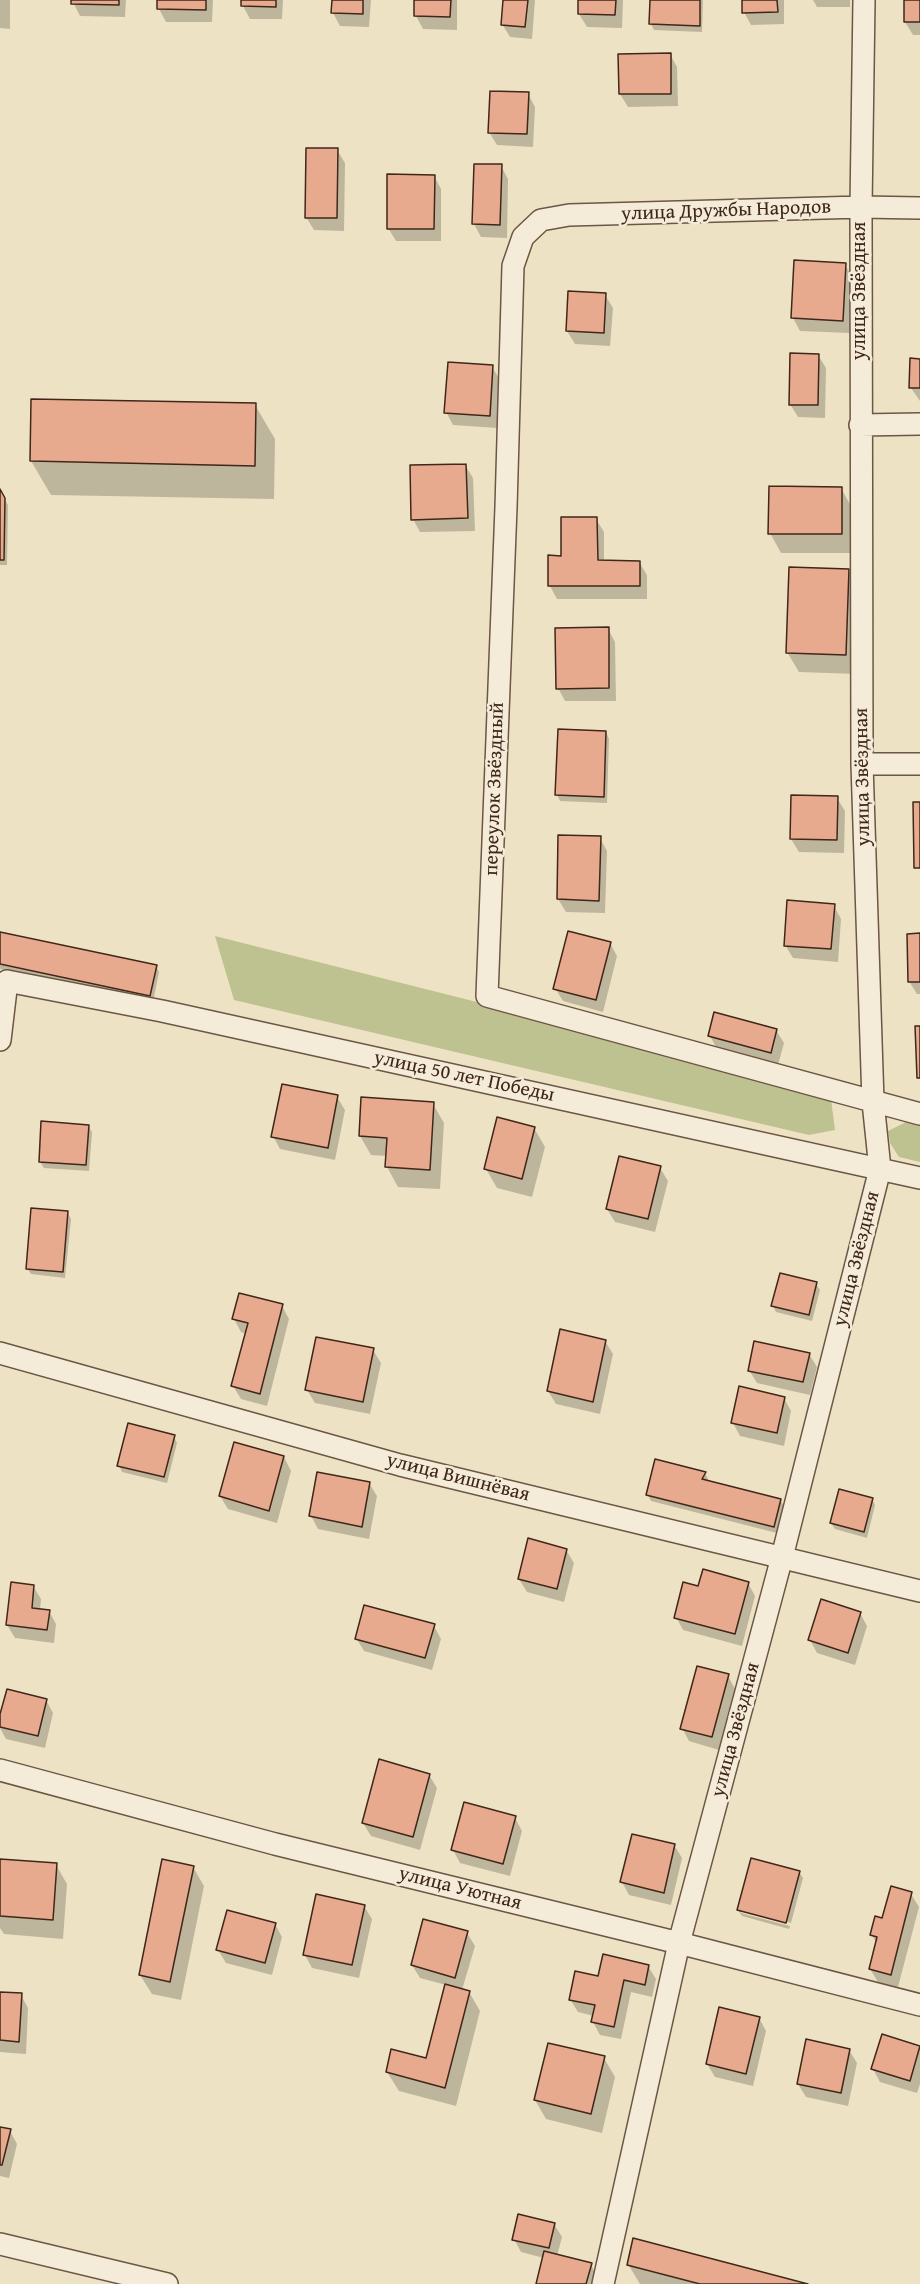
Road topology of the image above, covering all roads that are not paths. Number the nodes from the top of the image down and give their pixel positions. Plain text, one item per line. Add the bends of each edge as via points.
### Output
1 (864, 0) edge
2 (861, 207) junction
3 (920, 208) edge
4 (568, 215) joint
5 (920, 424) edge
6 (860, 425) junction
7 (862, 764) junction
8 (920, 764) edge
9 (0, 1040) edge
10 (873, 1101) junction
11 (920, 1114) edge
12 (880, 1169) junction
13 (920, 1178) edge
14 (0, 1353) edge
15 (782, 1557) junction
16 (920, 1591) edge
17 (0, 1770) edge
18 (679, 1943) junction
19 (920, 2005) edge
20 (0, 2244) edge
21 (167, 2284) edge
22 (603, 2284) edge

1 - 2 street, улица Звёздная
2 - 3 street, улица Дружбы Народов
2 - 4 street, улица Дружбы Народов
2 - 6 street, улица Звёздная
4 - 10 street, переулок Звёздный via 541,220 523,237 513,266 487,996
5 - 6 street
6 - 7 street, улица Звёздная
7 - 8 street
7 - 10 street, улица Звёздная
9 - 12 street, улица 50 лет Победы via 7,981 162,1011
10 - 11 street
10 - 12 street, улица Звёздная
12 - 13 street, улица 50 лет Победы
12 - 15 street, улица Звёздная
14 - 15 street, улица Вишнёвая via 400,1465
15 - 16 street, улица Вишнёвая
15 - 18 street, улица Звёздная
17 - 18 street, улица Уютная via 275,1844
18 - 19 street, улица Уютная
18 - 22 street, улица Звёздная
20 - 21 street

